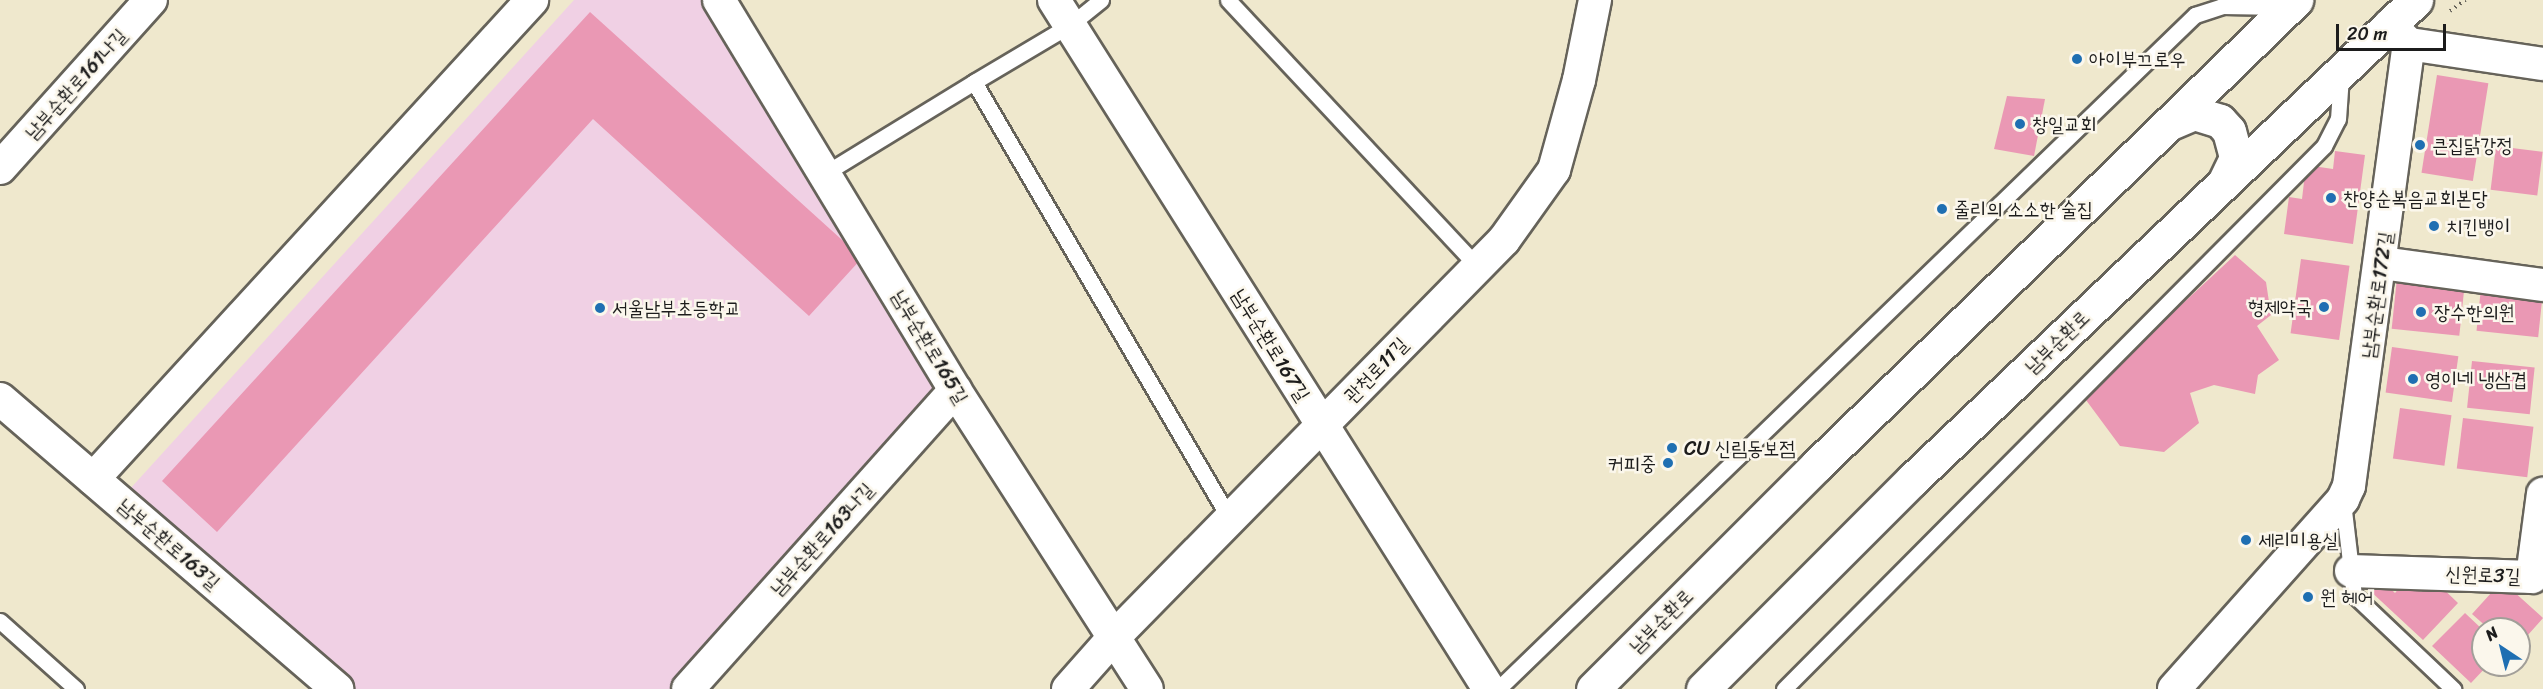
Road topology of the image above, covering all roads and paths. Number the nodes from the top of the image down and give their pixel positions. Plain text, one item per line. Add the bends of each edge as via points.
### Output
1 (152, 0) edge
2 (532, 0) edge
3 (719, 0) edge
4 (1101, 0) edge
5 (1228, 0) edge
6 (1595, 0) edge
7 (2416, 0) edge
8 (2292, 4) edge
9 (1062, 12) edge
10 (2400, 34) junction
11 (2543, 64) edge
12 (2337, 76) junction
13 (974, 82) junction
14 (2168, 124) junction
15 (0, 168) edge
16 (824, 174) junction
17 (2224, 183) junction
18 (2382, 263) junction
19 (1478, 267) junction
20 (2543, 285) edge
21 (955, 390) junction
22 (0, 399) edge
23 (1322, 426) junction
24 (93, 479) junction
25 (2543, 494) edge
26 (2343, 499) junction
27 (1230, 519) junction
28 (2351, 571) junction
29 (0, 621) edge
30 (1115, 636) junction
31 (2185, 685) edge
32 (76, 689) edge
33 (338, 689) edge
34 (688, 689) edge
35 (1068, 689) edge
36 (1147, 689) edge
37 (1489, 689) edge
38 (1498, 689) edge
39 (1593, 689) edge
40 (1703, 689) edge
41 (1784, 689) edge
42 (2453, 689) edge

1 - 15 street, 남부순환로161나길
2 - 24 street
3 - 16 street, 남부순환로165길
4 - 9 lane
5 - 19 lane
6 - 19 street, 관천로11길 via 1579,80 1554,170 1504,240
7 - 10 main road, 남부순환로
8 - 14 main road, 남부순환로
8 - 38 lane via 2222,6 2195,15
9 - 13 lane
9 - 23 street, 남부순환로167길
10 - 11 street
10 - 12 main road, 남부순환로
10 - 18 street, 남부순환로172길
12 - 17 main road, 남부순환로
12 - 41 lane via 2338,119 2324,146
13 - 16 lane
13 - 27 lane
14 - 17 main road via 2194,113 2220,121 2229,131 2236,158
14 - 39 main road, 남부순환로
16 - 21 street, 남부순환로165길
17 - 40 main road, 남부순환로 via 1912,480
18 - 20 street
18 - 26 street, 남부순환로172길 via 2349,486
19 - 23 street, 관천로11길
21 - 30 street, 남부순환로165길
21 - 34 street, 남부순환로163나길
22 - 24 street, 남부순환로163길
23 - 27 street, 관천로11길
23 - 37 street, 남부순환로167길
24 - 33 street, 남부순환로163길
25 - 28 street, 신원로3길 via 2532,577
26 - 28 lane, 남부순환로172길
26 - 31 street, 남부순환로172길
27 - 30 street, 관천로11길
28 - 42 lane, 남부순환로172길 via 2354,595
29 - 32 lane
30 - 35 street, 관천로11길
30 - 36 street, 남부순환로165길

